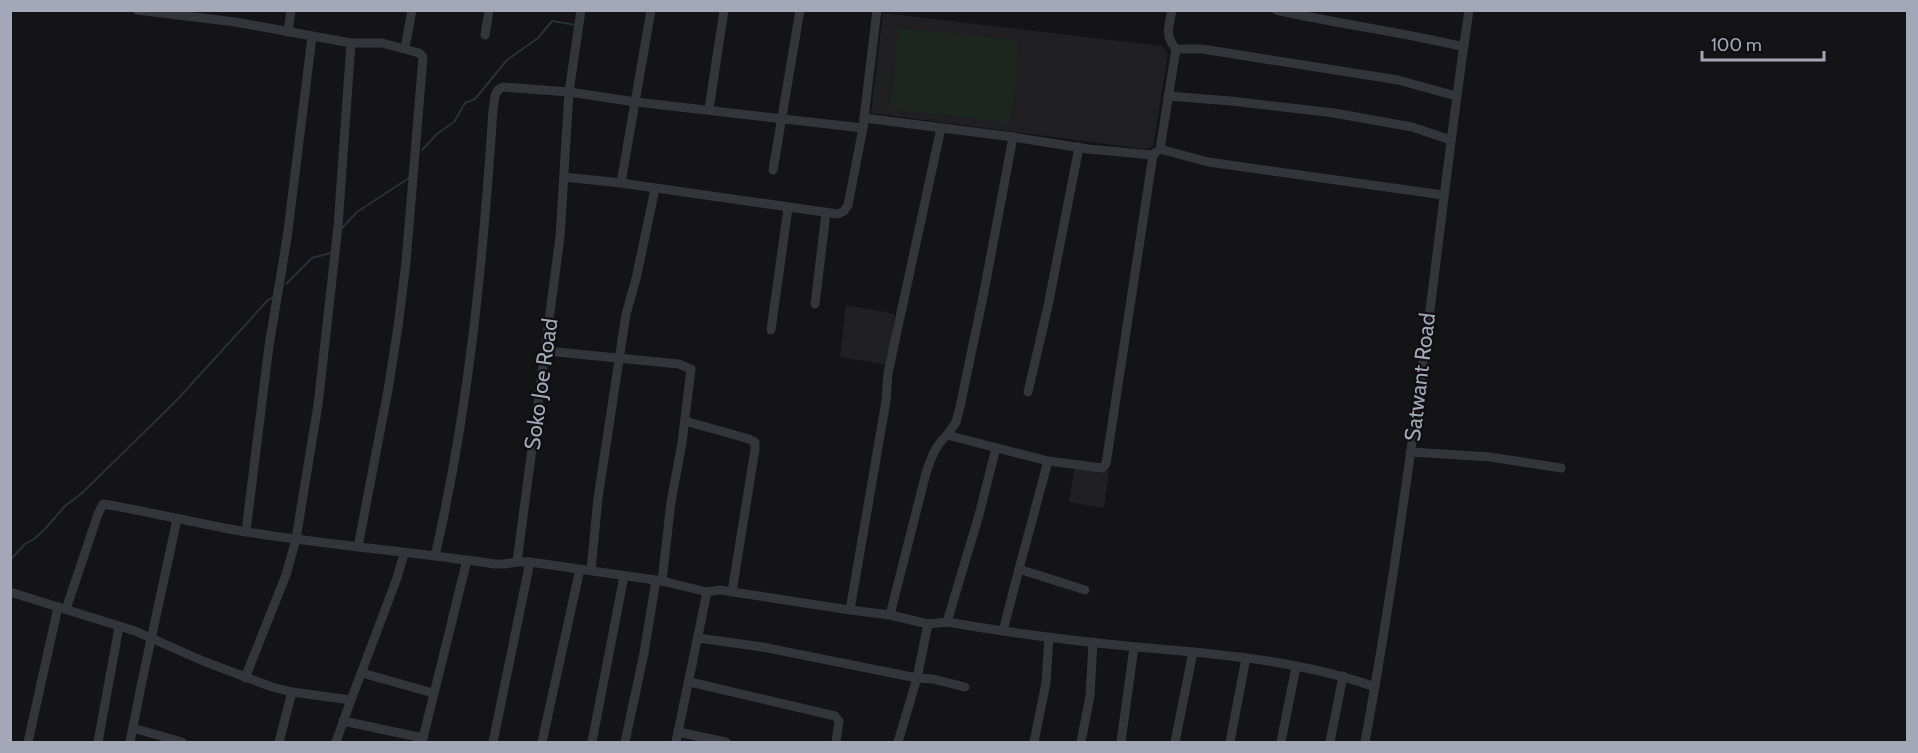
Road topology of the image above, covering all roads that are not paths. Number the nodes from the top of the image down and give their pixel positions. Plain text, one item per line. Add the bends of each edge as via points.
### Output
1 (137, 10) edge
2 (236, 10) edge
3 (291, 10) edge
4 (412, 10) edge
5 (489, 10) edge
6 (581, 10) edge
7 (651, 10) edge
8 (724, 10) edge
9 (800, 10) edge
10 (878, 10) edge
11 (1173, 10) edge
12 (1276, 10) edge
13 (1469, 10) edge
14 (170, 12) edge
15 (235, 22) junction
16 (288, 32) junction
17 (485, 36) dead end
18 (312, 37) junction
19 (351, 43) junction
20 (1464, 47) junction
21 (405, 48) junction
22 (1176, 49) junction
23 (569, 92) junction
24 (1168, 96) junction
25 (1456, 96) junction
26 (636, 102) junction
27 (710, 109) junction
28 (782, 119) junction
29 (864, 123) junction
30 (941, 128) junction
31 (1012, 137) junction
32 (1451, 140) junction
33 (1079, 147) junction
34 (1156, 152) junction
35 (773, 170) dead end
36 (564, 177) junction
37 (621, 183) junction
38 (655, 189) junction
39 (1443, 195) junction
40 (788, 208) junction
41 (826, 213) junction
42 (815, 304) dead end
43 (771, 330) dead end
44 (546, 351) junction
45 (620, 357) junction
46 (1029, 392) dead end
47 (684, 421) junction
48 (947, 435) junction
49 (996, 448) junction
50 (1410, 452) junction
51 (1048, 461) junction
52 (1561, 468) dead end
53 (177, 519) junction
54 (246, 531) junction
55 (296, 539) junction
56 (358, 547) junction
57 (404, 554) junction
58 (435, 556) junction
59 (467, 560) junction
60 (517, 562) junction
61 (530, 562) junction
62 (580, 569) junction
63 (1019, 569) junction
64 (591, 570) junction
65 (624, 576) junction
66 (659, 581) junction
67 (1085, 590) dead end
68 (10, 592) edge
69 (707, 592) junction
70 (732, 592) junction
71 (62, 608) junction
72 (850, 610) junction
73 (890, 615) junction
74 (947, 622) junction
75 (928, 624) junction
76 (119, 627) junction
77 (1004, 631) junction
78 (151, 637) junction
79 (1049, 637) junction
80 (698, 638) junction
81 (1093, 642) junction
82 (1134, 647) junction
83 (1193, 652) junction
84 (1246, 658) junction
85 (1296, 667) junction
86 (362, 673) junction
87 (1343, 676) junction
88 (245, 678) junction
89 (917, 678) junction
90 (690, 682) junction
91 (965, 687) dead end
92 (1375, 687) junction
93 (292, 692) junction
94 (433, 693) junction
95 (351, 700) junction
96 (343, 722) junction
97 (133, 728) junction
98 (678, 732) junction
99 (422, 740) edge
100 (28, 742) edge
101 (98, 742) edge
102 (130, 742) edge
103 (182, 742) edge
104 (279, 742) edge
105 (336, 742) edge
106 (493, 742) edge
107 (542, 742) edge
108 (592, 742) edge
109 (625, 742) edge
110 (676, 742) edge
111 (726, 742) edge
112 (836, 742) edge
113 (898, 742) edge
114 (1034, 742) edge
115 (1081, 742) edge
116 (1121, 742) edge
117 (1175, 742) edge
118 (1230, 742) edge
119 (1281, 742) edge
120 (1330, 742) edge
121 (1365, 742) edge

1 - 14 street
2 - 15 street
3 - 16 street
4 - 21 street
5 - 17 street
6 - 23 street, Soko Joe Road
7 - 26 street
8 - 27 street
9 - 28 street
10 - 29 street
11 - 22 street via 1168,33
12 - 20 street
13 - 20 street, Satwant Road
14 - 15 street
15 - 16 street
16 - 18 street
18 - 19 street
18 - 54 street
19 - 21 street
19 - 55 street via 338,226 318,405
20 - 25 street, Satwant Road
21 - 56 street via 423,57 406,262 388,390
22 - 24 street
22 - 25 street via 1202,49 1398,80
23 - 26 street
23 - 36 street, Soko Joe Road
23 - 58 street via 503,87 496,92 467,386
24 - 32 street via 1334,113 1412,127
24 - 34 street
25 - 32 street, Satwant Road
26 - 27 street
26 - 37 street
27 - 28 street
28 - 29 street
28 - 35 street
29 - 30 street
29 - 41 street via 848,205 838,214
30 - 31 street
30 - 72 street via 888,374
31 - 33 street
31 - 48 street via 960,407
32 - 39 street, Satwant Road
33 - 34 street
33 - 46 street
34 - 39 street
34 - 51 street via 1106,464 1102,468
36 - 37 street
36 - 44 street, Soko Joe Road
37 - 38 street
38 - 40 street
38 - 45 street
39 - 50 street, Satwant Road
40 - 41 street
40 - 43 street
41 - 42 street
44 - 45 street
44 - 60 street, Soko Joe Road
45 - 47 street via 691,369
45 - 64 street
47 - 66 street
47 - 70 street via 755,442
48 - 49 street
48 - 73 street via 934,450 926,473
49 - 51 street
49 - 74 street
50 - 52 street via 1490,457
50 - 92 street, Satwant Road
51 - 63 street
53 - 54 street
53 - 71 street via 103,504
53 - 78 street
54 - 55 street
55 - 56 street
55 - 88 street via 286,575
56 - 57 street
57 - 58 street
57 - 86 street
58 - 59 street
59 - 60 street
59 - 94 street
60 - 61 street
61 - 62 street
61 - 106 street
62 - 64 street
62 - 107 street
63 - 67 street
63 - 77 street
64 - 65 street
65 - 66 street
65 - 108 street
66 - 69 street
66 - 109 street
68 - 71 street
69 - 70 street
69 - 80 street
70 - 72 street
71 - 76 street
71 - 100 street
72 - 73 street
73 - 75 street
74 - 75 street
74 - 77 street
75 - 89 street
76 - 78 street
76 - 101 street
77 - 79 street
78 - 88 street
78 - 97 street
79 - 81 street
79 - 114 street via 1046,683
80 - 89 street
80 - 90 street
81 - 82 street
81 - 115 street via 1090,696
82 - 83 street
82 - 116 street
83 - 84 street
83 - 117 street
84 - 85 street
84 - 118 street
85 - 87 street
85 - 119 street
86 - 94 street
86 - 95 street
87 - 92 street
87 - 120 street
88 - 93 street
89 - 91 street
89 - 113 street
90 - 98 street
90 - 112 street via 835,716 839,721
92 - 121 street, Satwant Road
93 - 95 street
93 - 104 street
94 - 99 street
95 - 96 street
96 - 99 street
96 - 105 street
97 - 102 street
97 - 103 street
98 - 110 street
98 - 111 street

